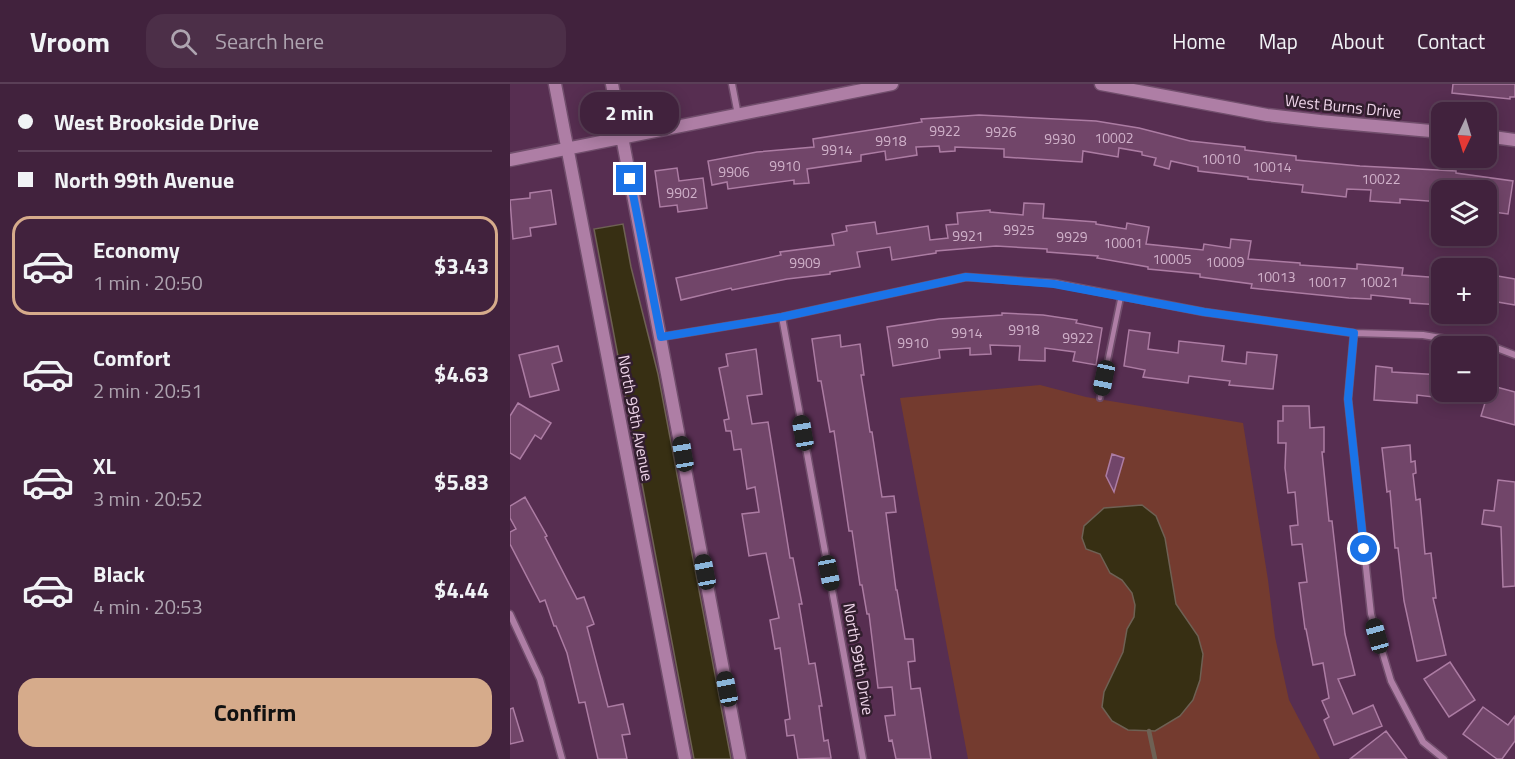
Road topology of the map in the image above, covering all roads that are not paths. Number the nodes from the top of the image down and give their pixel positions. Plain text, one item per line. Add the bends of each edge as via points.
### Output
1 (555, 84) edge
2 (612, 84) edge
3 (732, 84) edge
4 (892, 84) edge
5 (1101, 84) edge
6 (738, 115) junction
7 (1431, 131) edge
8 (622, 138) junction
9 (1497, 138) edge
10 (1515, 140) edge
11 (568, 148) junction
12 (510, 160) edge
13 (1121, 296) junction
14 (782, 317) junction
15 (1354, 333) junction
16 (661, 337) junction
17 (1515, 356) edge
18 (1100, 398) dead end
19 (510, 615) edge
20 (562, 759) edge
21 (685, 759) edge
22 (740, 759) edge
23 (863, 759) edge
24 (1444, 759) edge

1 - 11 main road, North 99th Avenue
2 - 8 main road
3 - 6 street
4 - 6 main road
5 - 7 main road, West Burns Drive via 1267,115
6 - 8 main road
8 - 11 main road
8 - 16 main road
9 - 10 main road
11 - 12 main road
11 - 21 main road, North 99th Avenue
13 - 14 street via 1054,284 966,277
13 - 15 street
13 - 18 lane
14 - 16 street
14 - 23 street, North 99th Drive
15 - 17 street via 1423,334 1494,347
15 - 24 street via 1348,399 1371,614 1391,681 1423,742
16 - 22 main road
19 - 20 street via 540,679

